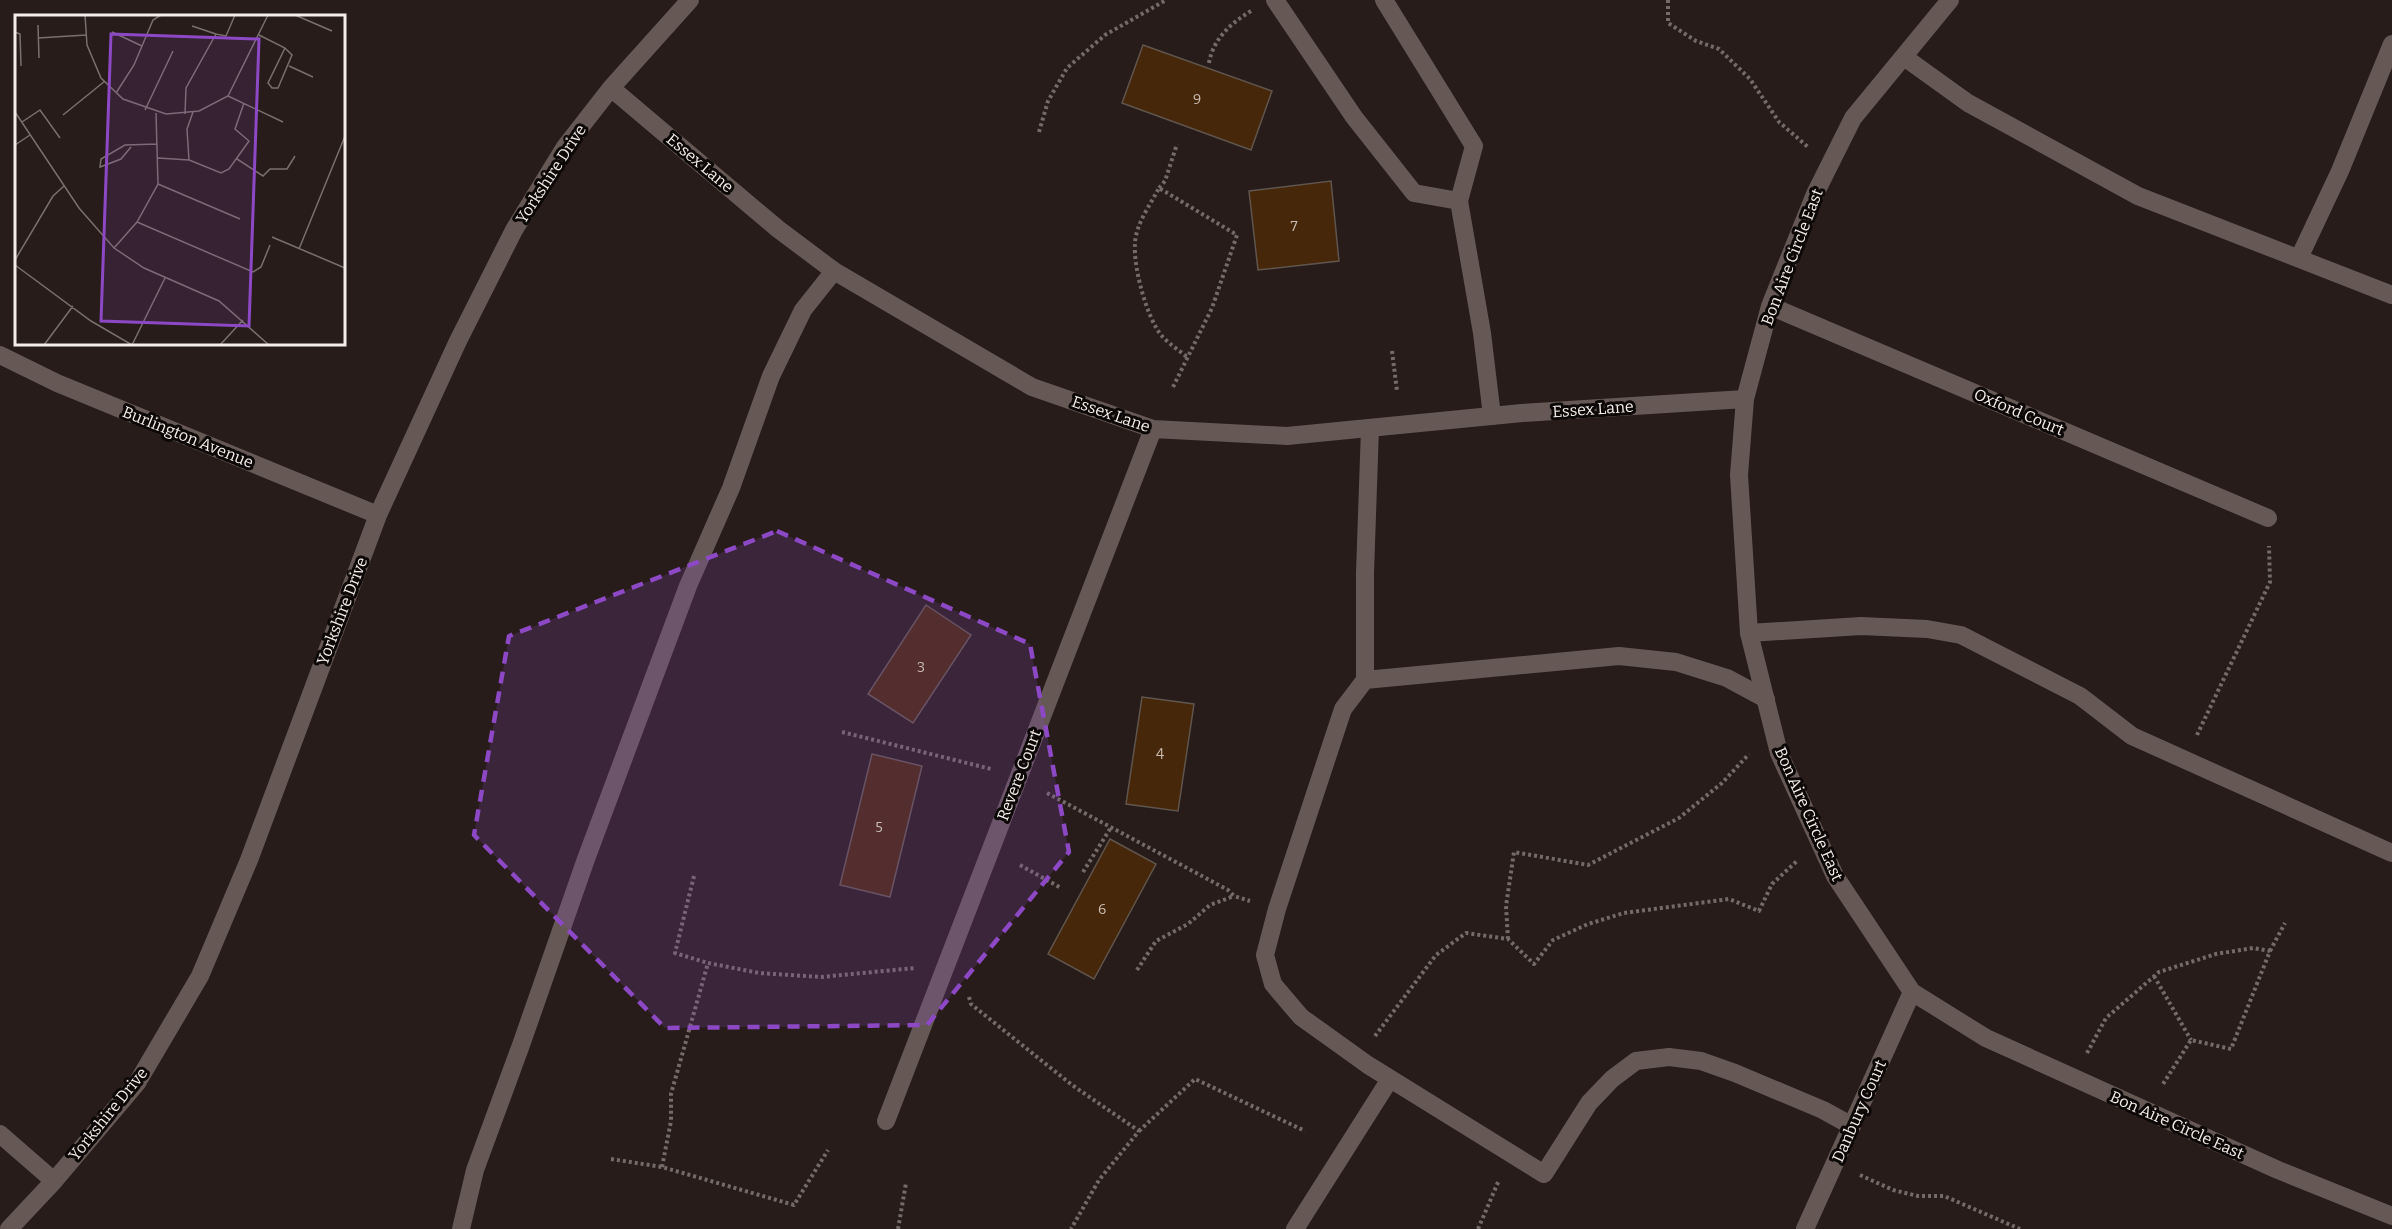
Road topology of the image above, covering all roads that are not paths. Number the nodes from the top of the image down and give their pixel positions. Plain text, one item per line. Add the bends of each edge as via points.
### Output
1 (690, 0) edge
2 (1275, 0) edge
3 (1384, 0) edge
4 (1950, 0) edge
5 (2392, 44) edge
6 (1904, 57) junction
7 (611, 88) junction
8 (1459, 201) junction
9 (2299, 258) junction
10 (834, 271) junction
11 (2392, 295) edge
12 (1770, 306) junction
13 (0, 355) edge
14 (1745, 399) junction
15 (1492, 416) junction
16 (1370, 428) junction
17 (1153, 429) junction
18 (378, 515) junction
19 (2268, 518) road end
20 (1749, 633) junction
21 (1365, 680) junction
22 (1766, 699) junction
23 (2392, 853) edge
24 (1912, 992) junction
25 (1390, 1078) junction
26 (886, 1121) dead end
27 (1852, 1126) junction
28 (0, 1134) edge
29 (54, 1181) junction
30 (2392, 1216) edge
31 (9, 1229) edge
32 (461, 1229) edge
33 (1295, 1229) edge
34 (1805, 1229) edge

1 - 7 street, Yorkshire Drive
2 - 8 street via 1354,117 1414,193
3 - 8 street via 1474,146
4 - 6 street, Bon Aire Circle East
5 - 9 street
6 - 9 street via 1968,103 2138,196
6 - 12 street, Bon Aire Circle East via 1853,118 1815,194
7 - 10 street, Essex Lane via 778,229
7 - 18 street, Yorkshire Drive via 565,147 514,230
8 - 15 street
9 - 11 street
10 - 17 street, Essex Lane via 1032,387
10 - 32 street via 803,310 771,376 731,488 688,586 475,1170
12 - 14 street, Bon Aire Circle East
12 - 19 street, Oxford Court
13 - 18 street, Burlington Avenue via 57,383
14 - 15 street, Essex Lane
14 - 20 street, Bon Aire Circle East via 1739,476
15 - 16 street, Essex Lane
16 - 17 street, Essex Lane via 1287,436
16 - 21 street
17 - 26 street, Revere Court
18 - 29 street, Yorkshire Drive via 249,860 200,976 137,1083
20 - 22 street, Bon Aire Circle East
20 - 23 street via 1861,626 1961,635 2080,696 2132,736
21 - 22 street via 1619,656 1676,662 1727,678
21 - 25 street via 1344,709 1265,955 1273,984 1301,1017
22 - 24 street, Bon Aire Circle East via 1779,753 1835,876
24 - 27 street, Danbury Court
24 - 30 street, Bon Aire Circle East via 1986,1038 2278,1170
25 - 27 street via 1544,1174 1589,1103 1636,1061 1669,1057 1701,1061 1735,1072
25 - 33 street
27 - 34 street, Danbury Court
28 - 29 street
29 - 31 street, Yorkshire Drive

